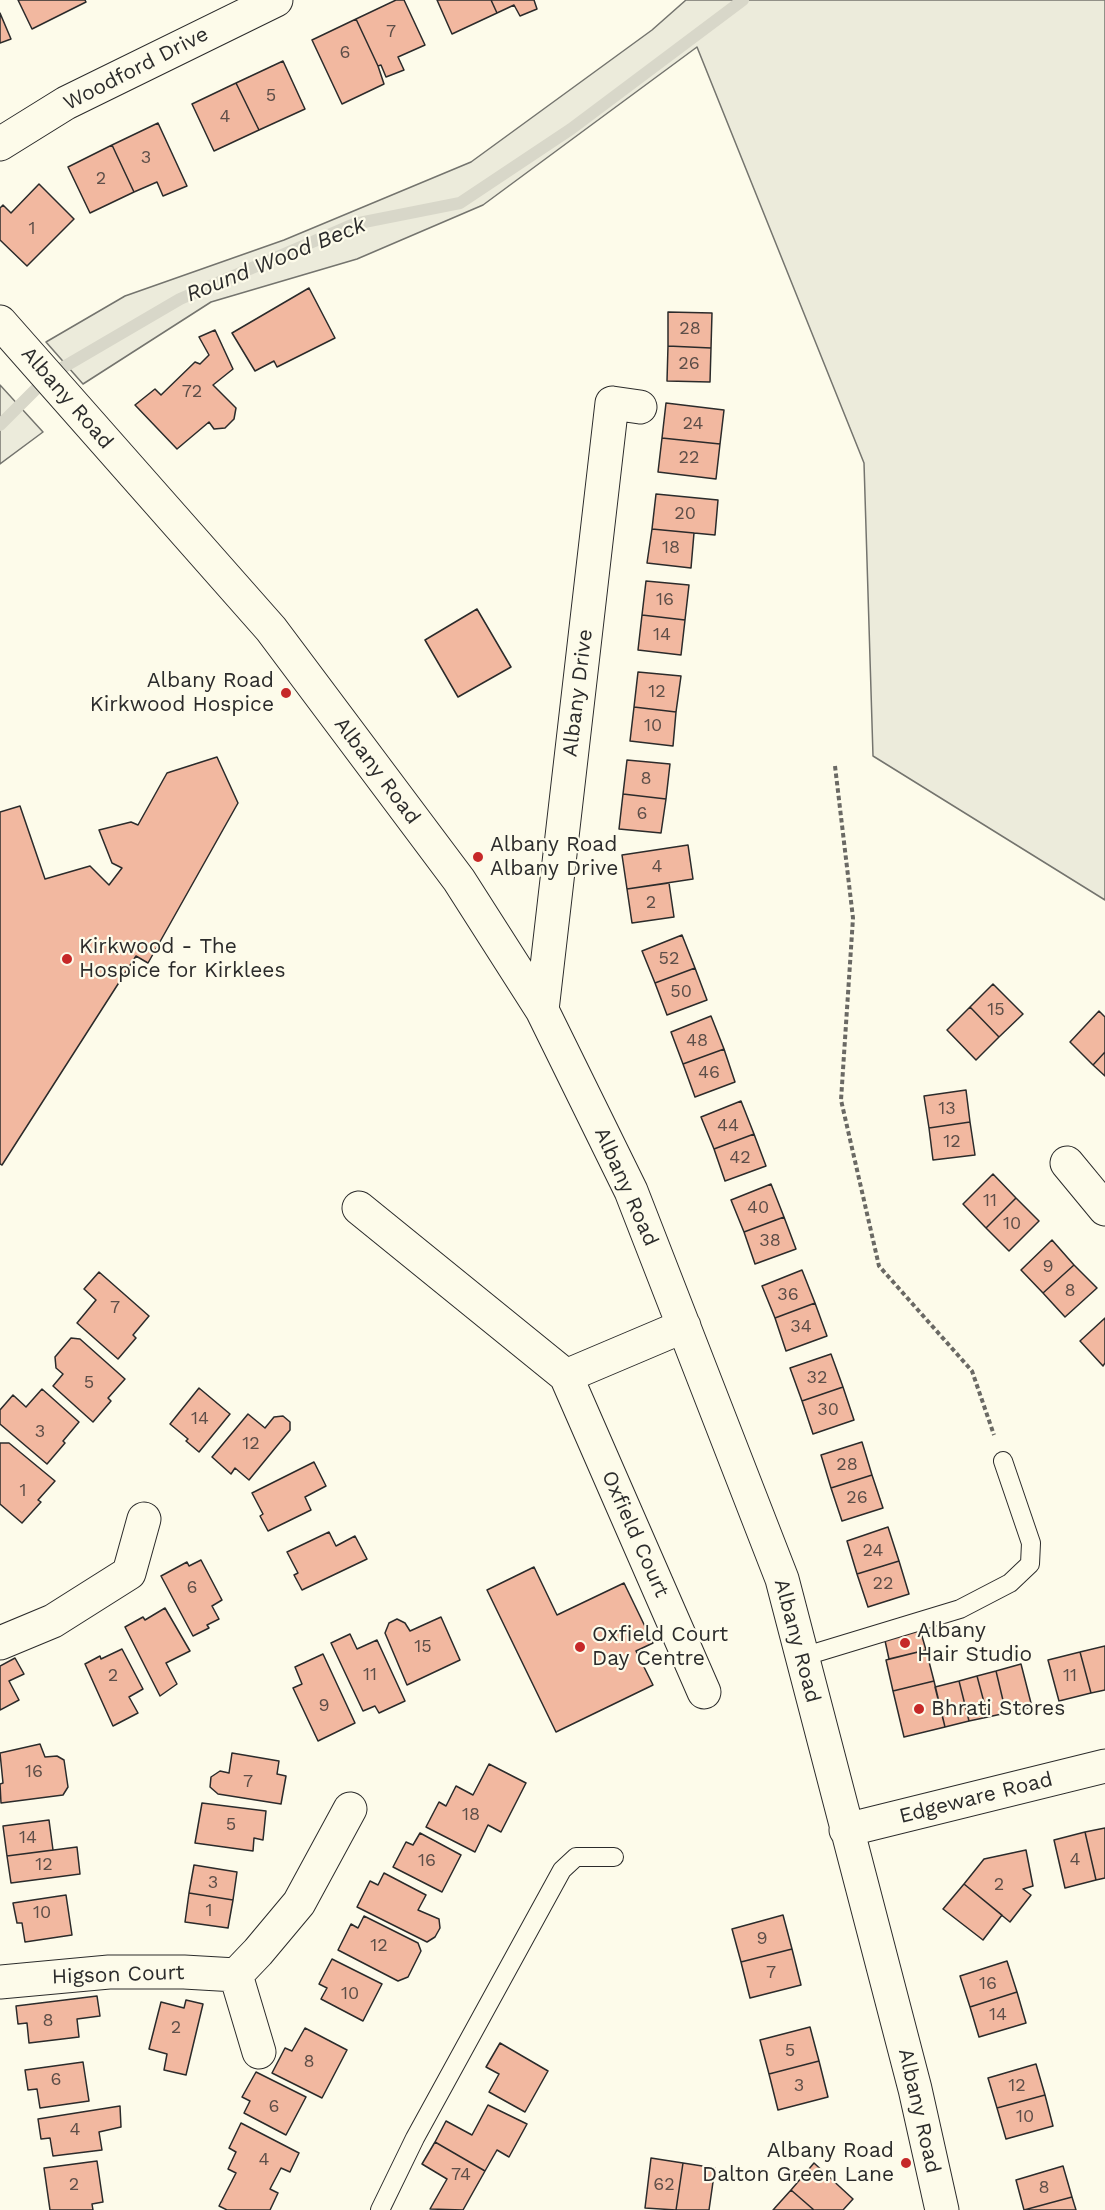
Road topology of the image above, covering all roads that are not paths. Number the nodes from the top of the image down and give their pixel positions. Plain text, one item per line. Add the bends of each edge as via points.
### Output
1 (276, 0) edge
2 (0, 144) edge
3 (0, 321) edge
4 (640, 406) dead end
5 (542, 1010) junction
6 (1067, 1163) dead end
7 (359, 1208) dead end
8 (1105, 1209) edge
9 (684, 1326) junction
10 (566, 1376) junction
11 (1003, 1461) road end
12 (144, 1519) dead end
13 (0, 1643) edge
14 (802, 1657) junction
15 (704, 1692) dead end
16 (1105, 1766) edge
17 (350, 1809) dead end
18 (846, 1830) junction
19 (614, 1857) dead end
20 (236, 1975) junction
21 (0, 1982) edge
22 (259, 2052) dead end
23 (380, 2210) edge
24 (942, 2210) edge

1 - 2 street, Woodford Drive via 66,103
3 - 5 street, Albany Road via 272,629 459,880
4 - 5 street, Albany Drive via 612,404
5 - 9 street, Albany Road via 631,1191
6 - 8 street
7 - 10 street, Oxfield Court
9 - 10 street
9 - 14 street, Albany Road via 782,1579
10 - 15 street, Oxfield Court
11 - 14 lane via 1031,1543 1030,1564 1010,1583 960,1609
12 - 13 street via 129,1573 53,1621
14 - 18 street, Albany Road
16 - 18 street, Edgeware Road
17 - 20 street via 299,1903
18 - 24 street, Albany Road via 915,2089
19 - 23 lane via 576,1857 562,1870 415,2138
20 - 21 street, Higson Court via 109,1972
20 - 22 street

